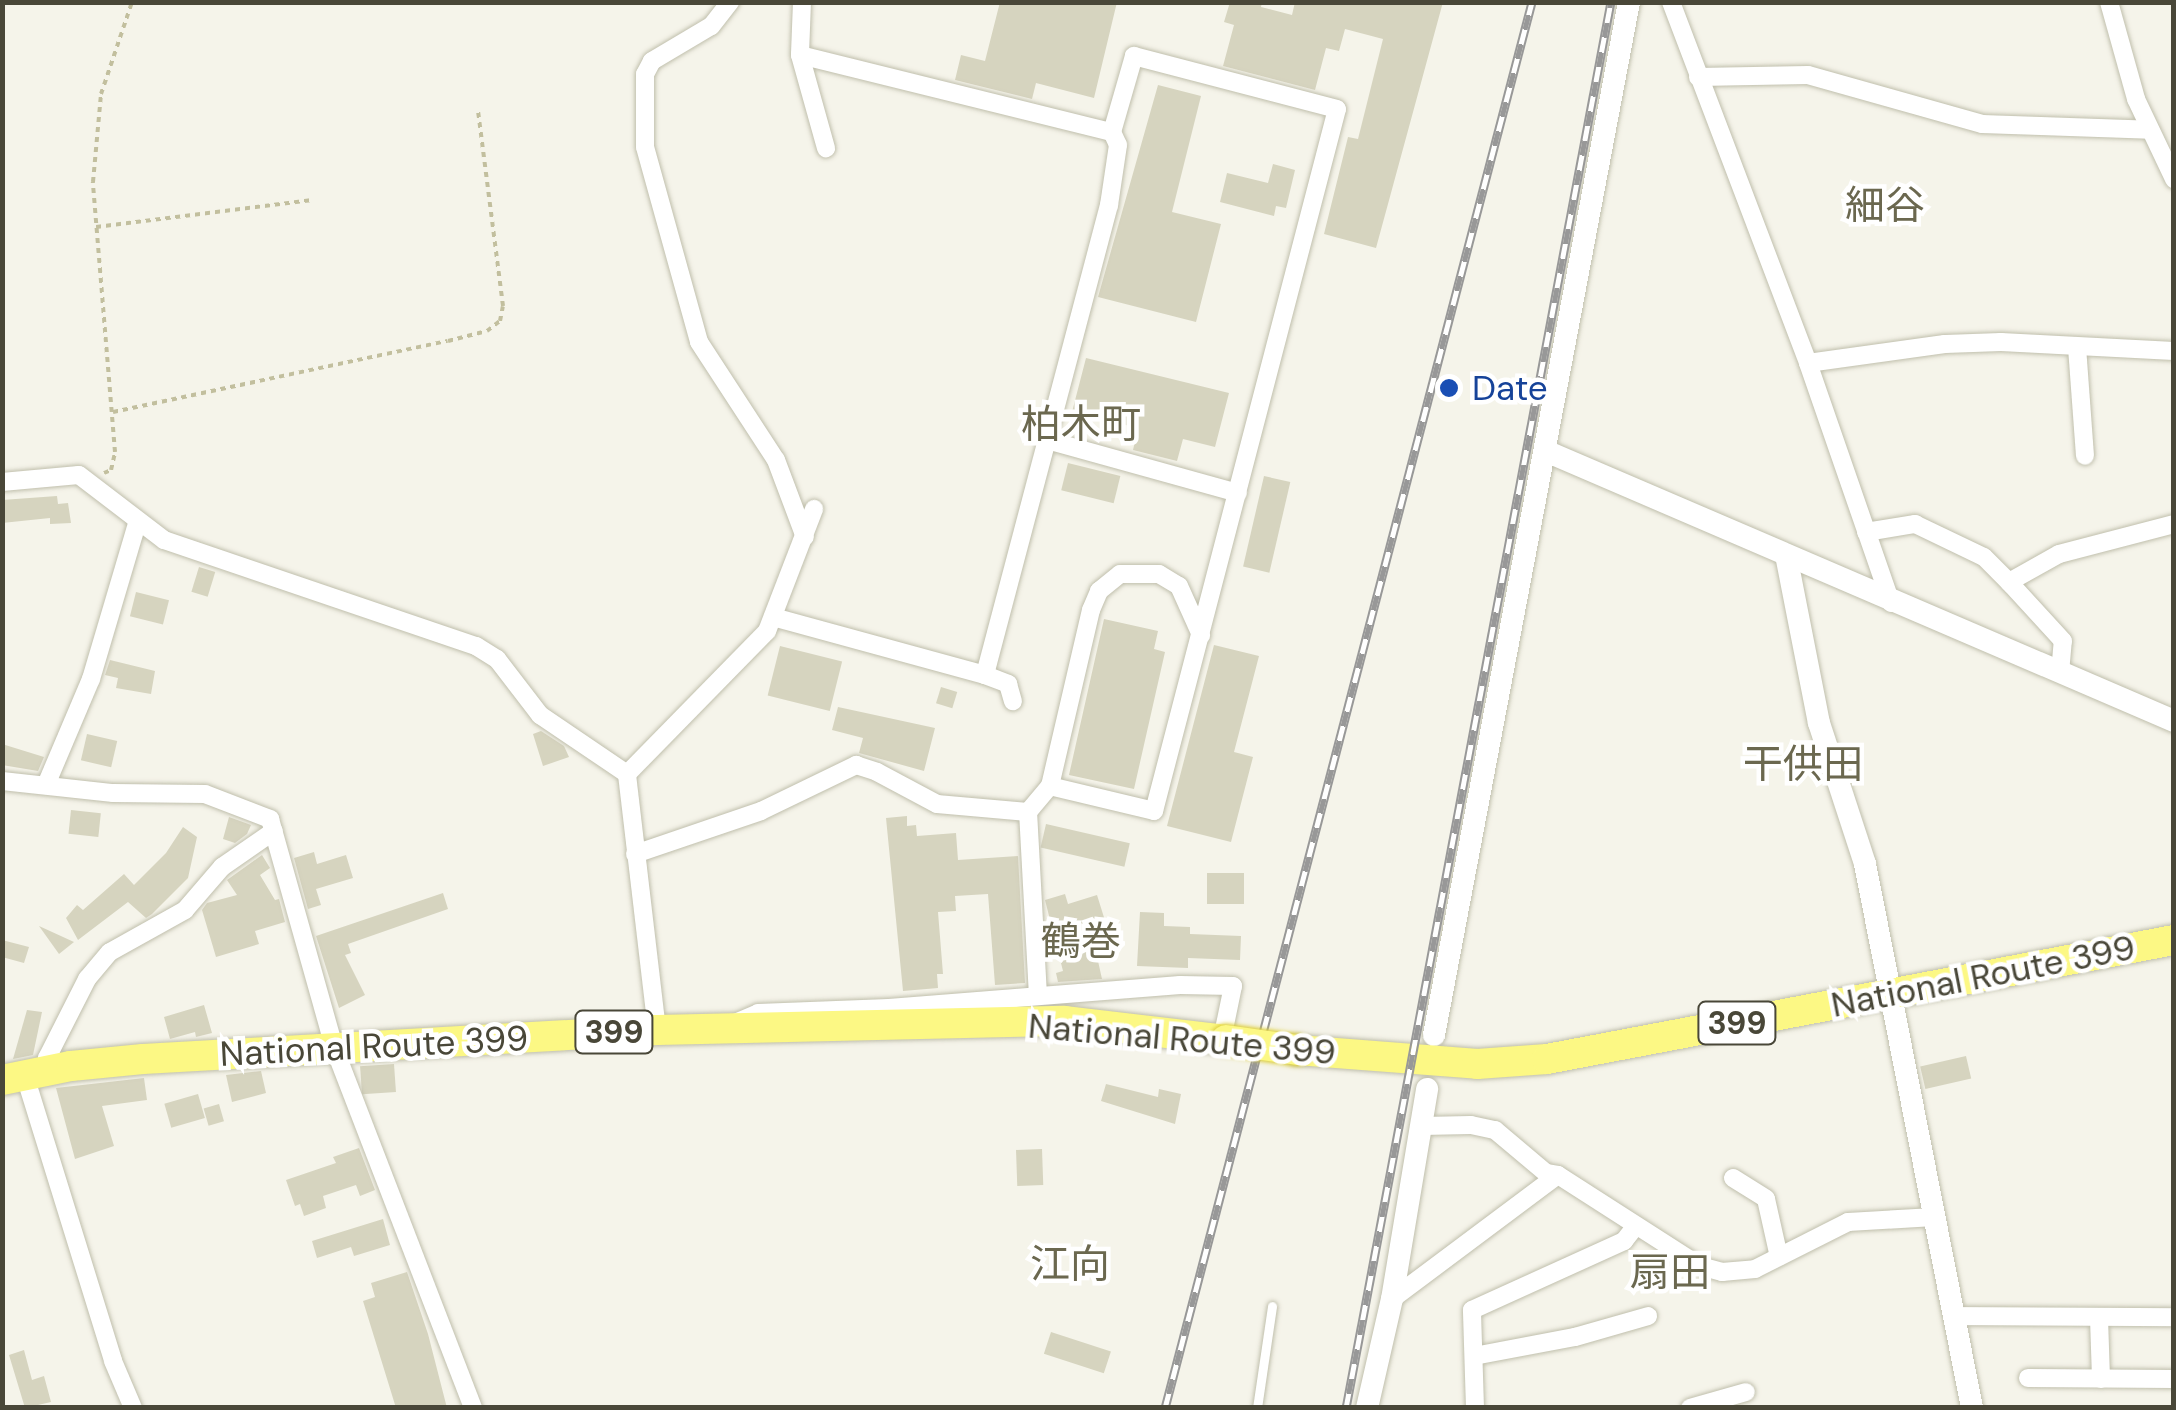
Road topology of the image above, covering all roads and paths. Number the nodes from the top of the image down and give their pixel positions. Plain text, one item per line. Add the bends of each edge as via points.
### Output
1 (132, 2) edge
2 (730, 2) edge
3 (802, 2) edge
4 (1629, 2) edge
5 (1670, 2) edge
6 (2110, 2) edge
7 (800, 55) junction
8 (1698, 77) junction
9 (478, 112) dead end
10 (2150, 130) junction
11 (1112, 132) junction
12 (826, 148) dead end
13 (2174, 178) edge
14 (312, 200) dead end
15 (96, 227) junction
16 (2077, 347) junction
17 (2174, 352) edge
18 (1808, 363) junction
19 (113, 412) junction
20 (1047, 440) junction
21 (1548, 452) junction
22 (2085, 456) dead end
23 (2, 482) edge
24 (86, 482) junction
25 (1238, 493) junction
26 (814, 509) dead end
27 (137, 524) junction
28 (2174, 524) edge
29 (1866, 532) junction
30 (805, 537) junction
31 (1786, 555) junction
32 (2012, 585) junction
33 (1890, 603) junction
34 (774, 618) junction
35 (1201, 637) junction
36 (2060, 672) junction
37 (985, 675) junction
38 (1013, 701) dead end
39 (2174, 721) edge
40 (627, 774) junction
41 (2, 782) edge
42 (46, 785) junction
43 (1050, 786) junction
44 (1028, 812) junction
45 (274, 831) junction
46 (635, 854) junction
47 (2174, 940) edge
48 (1889, 994) junction
49 (1038, 996) junction
50 (721, 1029) junction
51 (657, 1030) junction
52 (1434, 1036) dead end
53 (1224, 1039) junction
54 (336, 1050) junction
55 (16, 1076) edge
56 (1427, 1089) dead end
57 (1422, 1126) junction
58 (1558, 1175) junction
59 (1733, 1178) dead end
60 (1934, 1216) junction
61 (1635, 1227) junction
62 (1778, 1257) junction
63 (1392, 1300) junction
64 (1272, 1306) dead end
65 (1648, 1316) dead end
66 (1954, 1316) junction
67 (2174, 1317) edge
68 (2100, 1318) junction
69 (1474, 1356) junction
70 (2028, 1378) dead end
71 (2101, 1379) junction
72 (2174, 1379) edge
73 (1746, 1392) dead end
74 (132, 1408) edge
75 (473, 1408) edge
76 (1257, 1408) edge
77 (1368, 1408) edge
78 (1475, 1408) edge
79 (1690, 1408) edge
80 (1972, 1408) edge

1 - 15 path via 102,94 93,182
2 - 30 street via 711,26 652,61 645,74 646,146 699,342 776,460
3 - 7 street
4 - 21 street
5 - 8 street
6 - 10 street
7 - 11 street
7 - 12 street
8 - 10 street via 1808,75 1982,124
8 - 18 street
9 - 19 path via 504,306 500,321 448,341
10 - 13 street
11 - 20 street via 1118,144 1109,206
11 - 25 street via 1134,56 1337,109
14 - 15 path
15 - 19 path
16 - 17 street
16 - 18 street via 1945,344
16 - 22 street
18 - 29 street
19 - 24 path via 111,470
20 - 25 street
20 - 37 street
21 - 31 street
21 - 52 street
23 - 24 street via 63,474
24 - 27 street
25 - 35 street
26 - 30 street
27 - 40 street via 164,540 476,646 497,659 540,715
27 - 42 street via 90,680
28 - 32 street via 2059,554
29 - 32 street via 1914,524 1984,558
29 - 33 street
30 - 34 street
31 - 33 street
31 - 48 street via 1819,723 1865,864
32 - 36 street via 2062,641
33 - 36 street
34 - 37 street
34 - 40 street via 738,666
35 - 43 street via 1154,811
35 - 43 street via 1189,601 1172,579 1134,572 1108,580 1091,610
36 - 39 street
37 - 38 street via 1008,684
40 - 46 street
41 - 42 street
42 - 45 street via 205,794 270,819
43 - 44 street
44 - 46 street via 938,804 856,765 761,812
44 - 49 street
45 - 54 street
45 - 55 street via 222,868 185,910 110,952 87,978 46,1058
46 - 51 street
47 - 48 highway, National Route 399 / 399
48 - 53 highway, National Route 399 / 399, bridge via 1547,1059 1478,1064
48 - 60 street
49 - 50 street via 758,1012
49 - 53 street via 1233,986
50 - 51 highway, National Route 399 / 399
50 - 53 highway, National Route 399 / 399 via 1064,1021
51 - 54 highway, National Route 399 / 399
54 - 55 highway, National Route 399 / 399 via 143,1059
54 - 75 street
55 - 74 street
56 - 57 street
57 - 58 street via 1495,1130 1546,1174
57 - 63 street
58 - 61 street
58 - 63 street
59 - 62 street via 1766,1198
60 - 62 street via 1848,1222
60 - 66 street
61 - 62 street via 1722,1272 1755,1269
61 - 69 street via 1624,1242 1472,1310
63 - 77 street
64 - 76 lane
65 - 69 street
66 - 68 street
66 - 80 street
67 - 68 street
68 - 71 street
69 - 78 street
70 - 71 street
71 - 72 street
73 - 79 street

